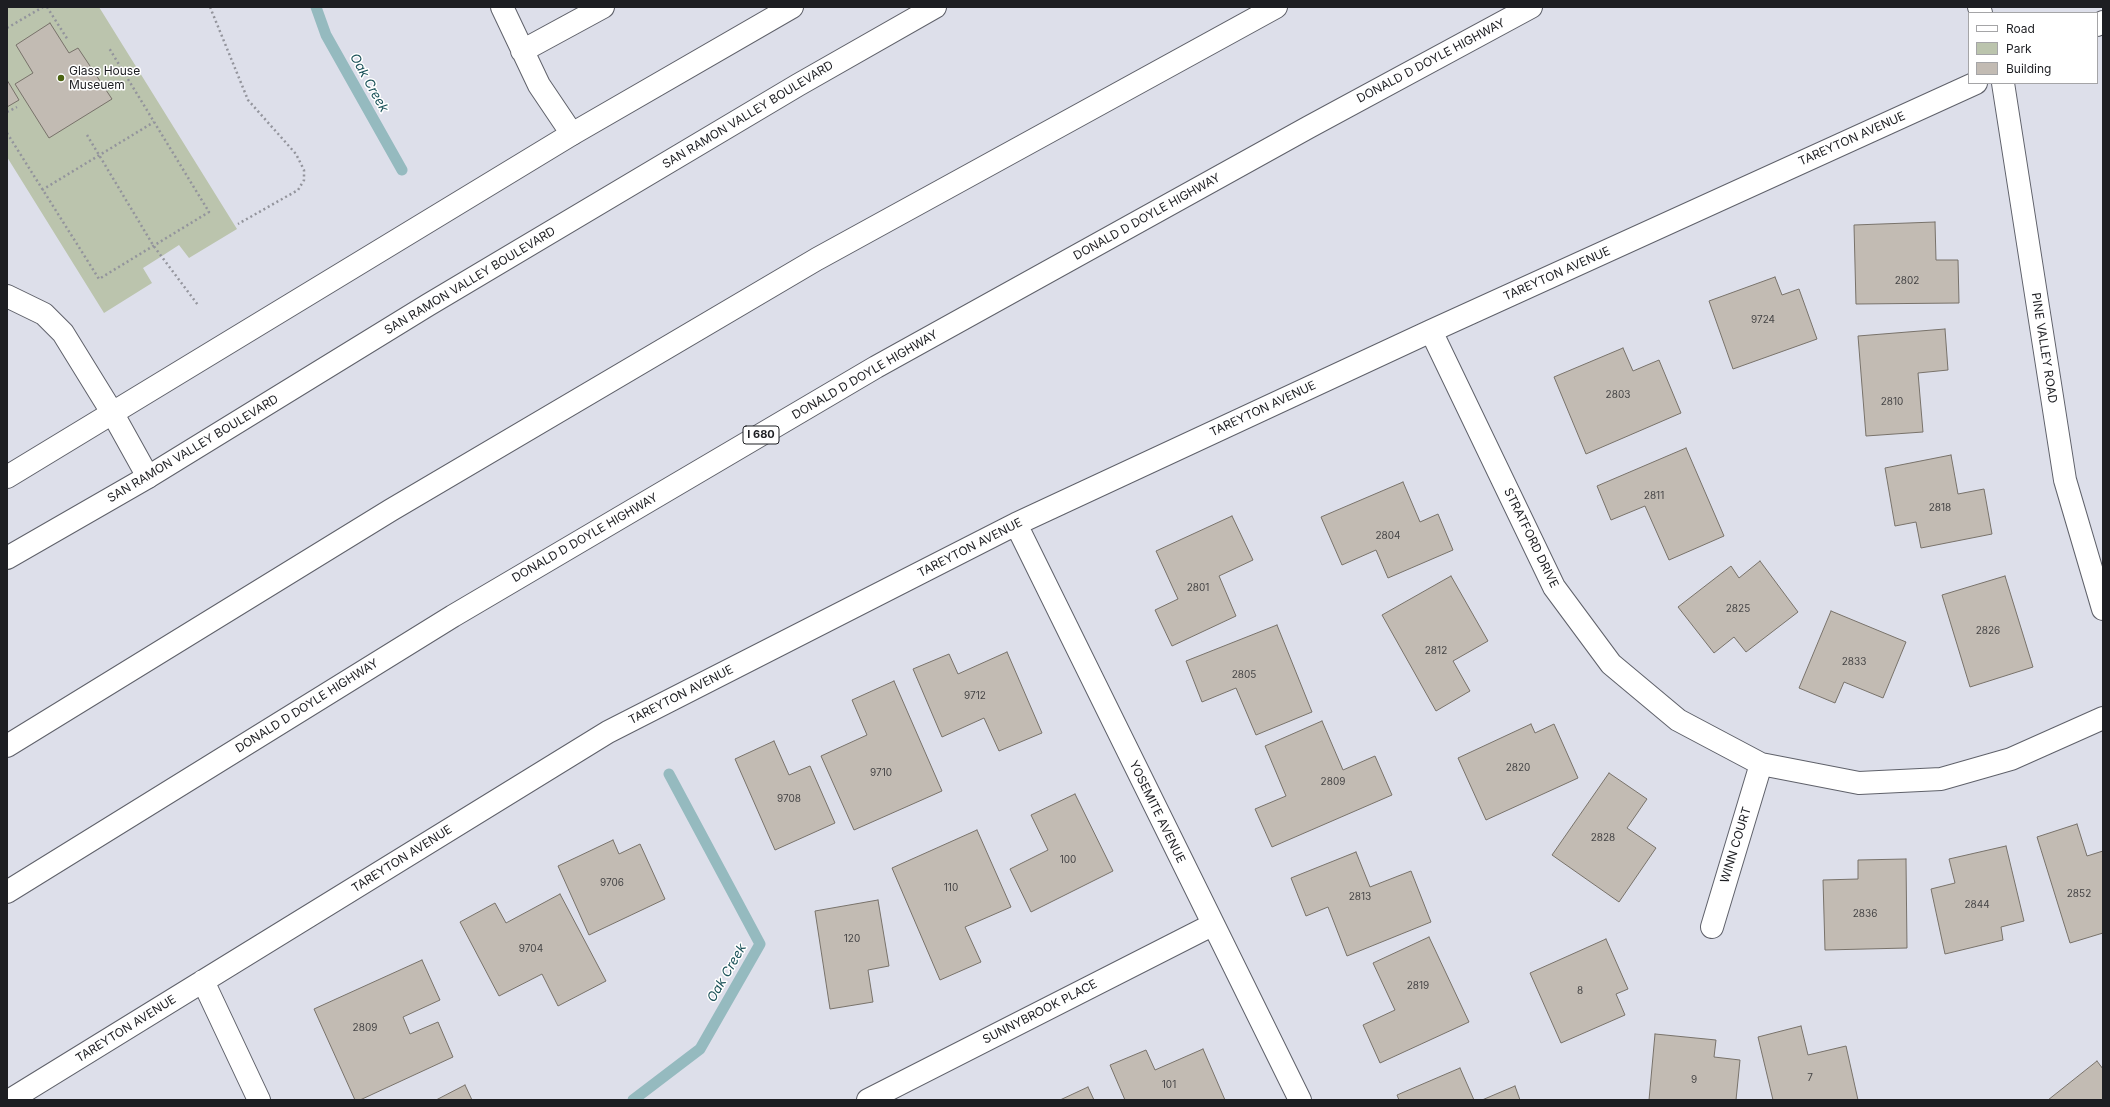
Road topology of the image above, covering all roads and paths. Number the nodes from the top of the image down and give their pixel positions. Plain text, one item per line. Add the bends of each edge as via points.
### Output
1 (43, 7) edge
2 (47, 7) edge
3 (210, 7) edge
4 (502, 7) edge
5 (603, 7) edge
6 (792, 7) edge
7 (934, 7) edge
8 (1276, 7) edge
9 (1531, 7) edge
10 (7, 28) edge
11 (68, 40) dead end
12 (109, 48) dead end
13 (522, 51) junction
14 (1974, 84) edge
15 (2003, 84) edge
16 (17, 107) dead end
17 (7, 112) edge
18 (154, 122) junction
19 (7, 133) edge
20 (572, 134) junction
21 (86, 135) dead end
22 (98, 156) junction
23 (42, 190) junction
24 (238, 224) dead end
25 (153, 245) junction
26 (7, 296) edge
27 (198, 305) dead end
28 (1431, 331) junction
29 (113, 414) junction
30 (7, 477) edge
31 (148, 477) junction
32 (1016, 524) junction
33 (7, 558) edge
34 (2103, 609) edge
35 (2103, 718) edge
36 (7, 746) edge
37 (1761, 764) junction
38 (7, 892) edge
39 (1212, 925) junction
40 (1712, 927) dead end
41 (203, 981) junction
42 (10, 1100) edge
43 (259, 1100) edge
44 (868, 1100) edge
45 (1300, 1100) edge

1 - 10 path
2 - 11 path
3 - 24 path via 248,100 296,154 304,170 304,180 298,190
4 - 13 main road
5 - 13 main road
6 - 20 main road
7 - 31 main road, SAN RAMON VALLEY BOULEVARD via 428,305
8 - 36 main road via 817,259 391,510
9 - 38 main road, DONALD D DOYLE HIGHWAY / I 680 via 876,367 453,616
12 - 18 path
13 - 20 main road via 539,85
14 - 28 main road, TAREYTON AVENUE
15 - 34 main road, PINE VALLEY ROAD via 2065,480
16 - 17 path
18 - 22 path
18 - 25 path via 209,212
19 - 23 path
20 - 29 main road
21 - 22 path
22 - 23 path
22 - 25 path
23 - 25 path via 99,279
25 - 27 path
26 - 29 main road via 44,314 63,333
28 - 32 main road, TAREYTON AVENUE
28 - 37 main road, STRATFORD DRIVE via 1554,587 1611,664 1678,720
29 - 30 main road
29 - 31 main road
31 - 33 main road, SAN RAMON VALLEY BOULEVARD
32 - 39 main road, YOSEMITE AVENUE
32 - 41 main road, TAREYTON AVENUE via 608,732
35 - 37 main road, STRATFORD DRIVE via 2011,758 1941,779 1859,783
37 - 40 main road, WINN COURT
39 - 44 main road, SUNNYBROOK PLACE
39 - 45 main road, YOSEMITE AVENUE
41 - 42 main road, TAREYTON AVENUE
41 - 43 main road

